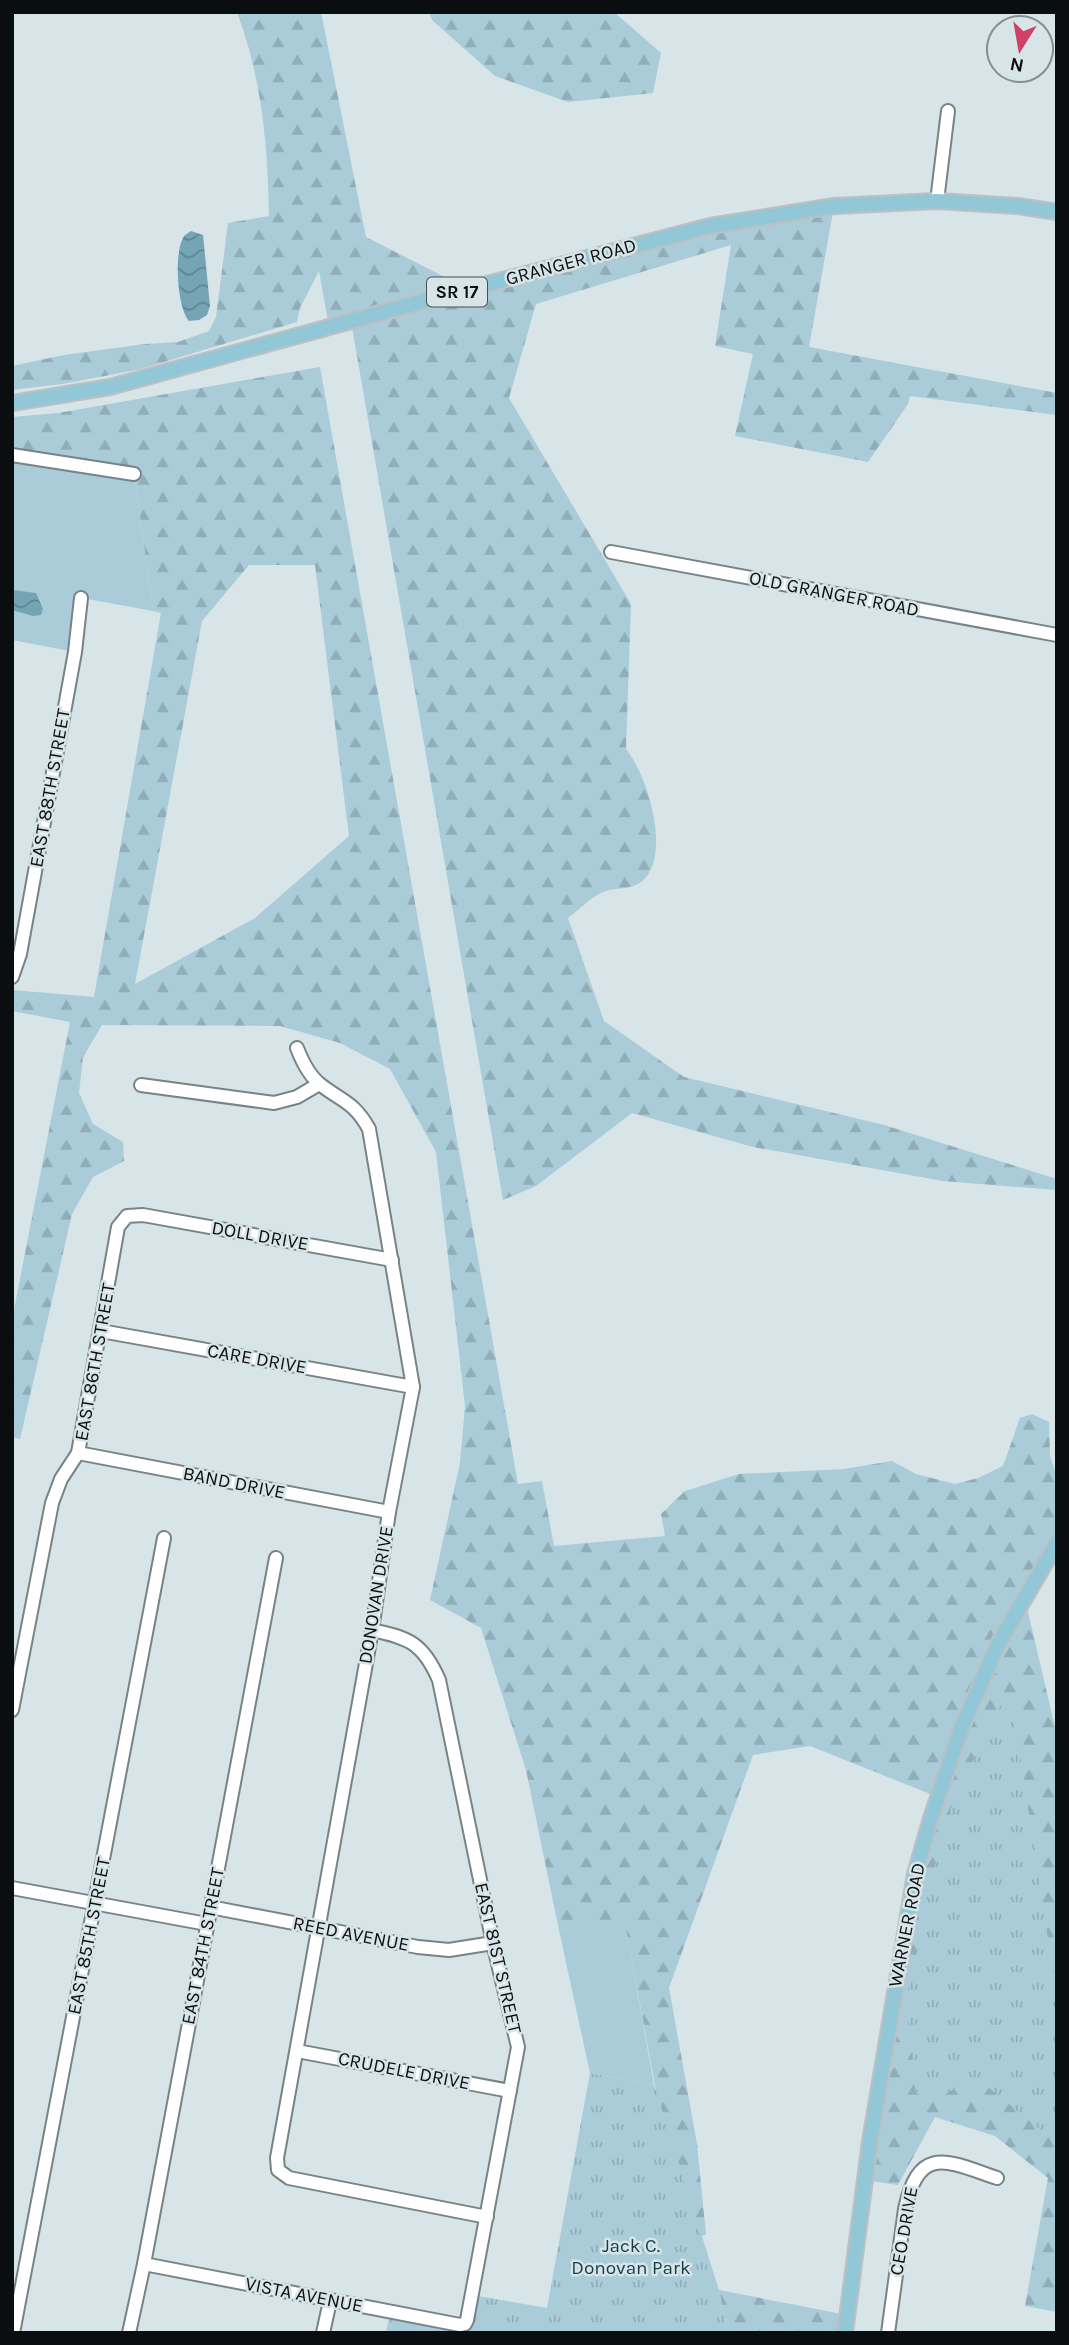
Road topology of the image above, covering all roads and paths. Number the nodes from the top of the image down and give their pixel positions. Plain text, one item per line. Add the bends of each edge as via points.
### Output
1 (948, 111) dead end
2 (937, 201) junction
3 (1057, 212) edge
4 (12, 403) edge
5 (12, 454) edge
6 (134, 474) dead end
7 (611, 552) dead end
8 (81, 598) dead end
9 (1057, 635) edge
10 (12, 978) edge
11 (298, 1048) dead end
12 (319, 1084) junction
13 (141, 1086) dead end
14 (127, 1216) joint
15 (393, 1260) junction
16 (101, 1331) junction
17 (413, 1387) junction
18 (78, 1453) junction
19 (389, 1512) junction
20 (164, 1538) dead end
21 (1057, 1543) edge
22 (276, 1558) dead end
23 (372, 1630) junction
24 (12, 1710) edge
25 (12, 1888) edge
26 (95, 1904) junction
27 (210, 1907) junction
28 (206, 1924) junction
29 (319, 1928) junction
30 (493, 1942) junction
31 (297, 2051) junction
32 (510, 2091) junction
33 (997, 2178) dead end
34 (487, 2217) junction
35 (145, 2264) junction
36 (330, 2301) junction
37 (465, 2324) joint
38 (13, 2333) edge
39 (130, 2333) edge
40 (323, 2333) edge
41 (845, 2333) edge
42 (888, 2333) edge

1 - 2 street
2 - 3 main road, GRANGER ROAD / SR 17
2 - 4 main road, GRANGER ROAD / SR 17 via 834,206 710,226 110,387
5 - 6 street
7 - 9 street, OLD GRANGER ROAD
8 - 10 street, EAST 88TH STREET via 75,652
11 - 12 street, DONOVAN DRIVE
12 - 13 street via 297,1097 274,1102
12 - 15 street, DONOVAN DRIVE via 360,1113 369,1129
14 - 15 street, DOLL DRIVE via 143,1215
14 - 16 street, EAST 86TH STREET via 118,1227
15 - 17 street, DONOVAN DRIVE
16 - 17 street, CARE DRIVE
16 - 18 street, EAST 86TH STREET
17 - 19 street, DONOVAN DRIVE
18 - 19 street, BAND DRIVE
18 - 24 street, EAST 86TH STREET via 52,1503
19 - 23 street, DONOVAN DRIVE
20 - 26 street, EAST 85TH STREET
21 - 41 main road, WARNER ROAD via 998,1646 961,1729 915,1874 870,2141
22 - 27 street, EAST 84TH STREET
23 - 29 street, DONOVAN DRIVE
23 - 30 street, EAST 81ST STREET via 401,1636 419,1647 439,1680
25 - 26 street
26 - 28 street
26 - 38 street, EAST 85TH STREET
27 - 28 street, EAST 84TH STREET
27 - 29 street, REED AVENUE
28 - 35 street, EAST 84TH STREET
29 - 30 street, REED AVENUE via 449,1950
29 - 31 street, DONOVAN DRIVE
30 - 32 street, EAST 81ST STREET via 518,2047
31 - 32 street, CRUDELE DRIVE
31 - 34 street, DONOVAN DRIVE via 278,2171 289,2178
32 - 34 street, EAST 81ST STREET
33 - 42 street, CEO DRIVE via 944,2163 931,2164 916,2174 905,2209
34 - 37 street, EAST 81ST STREET
35 - 36 street, VISTA AVENUE
35 - 39 street, EAST 84TH STREET
36 - 37 street, VISTA AVENUE
36 - 40 street

